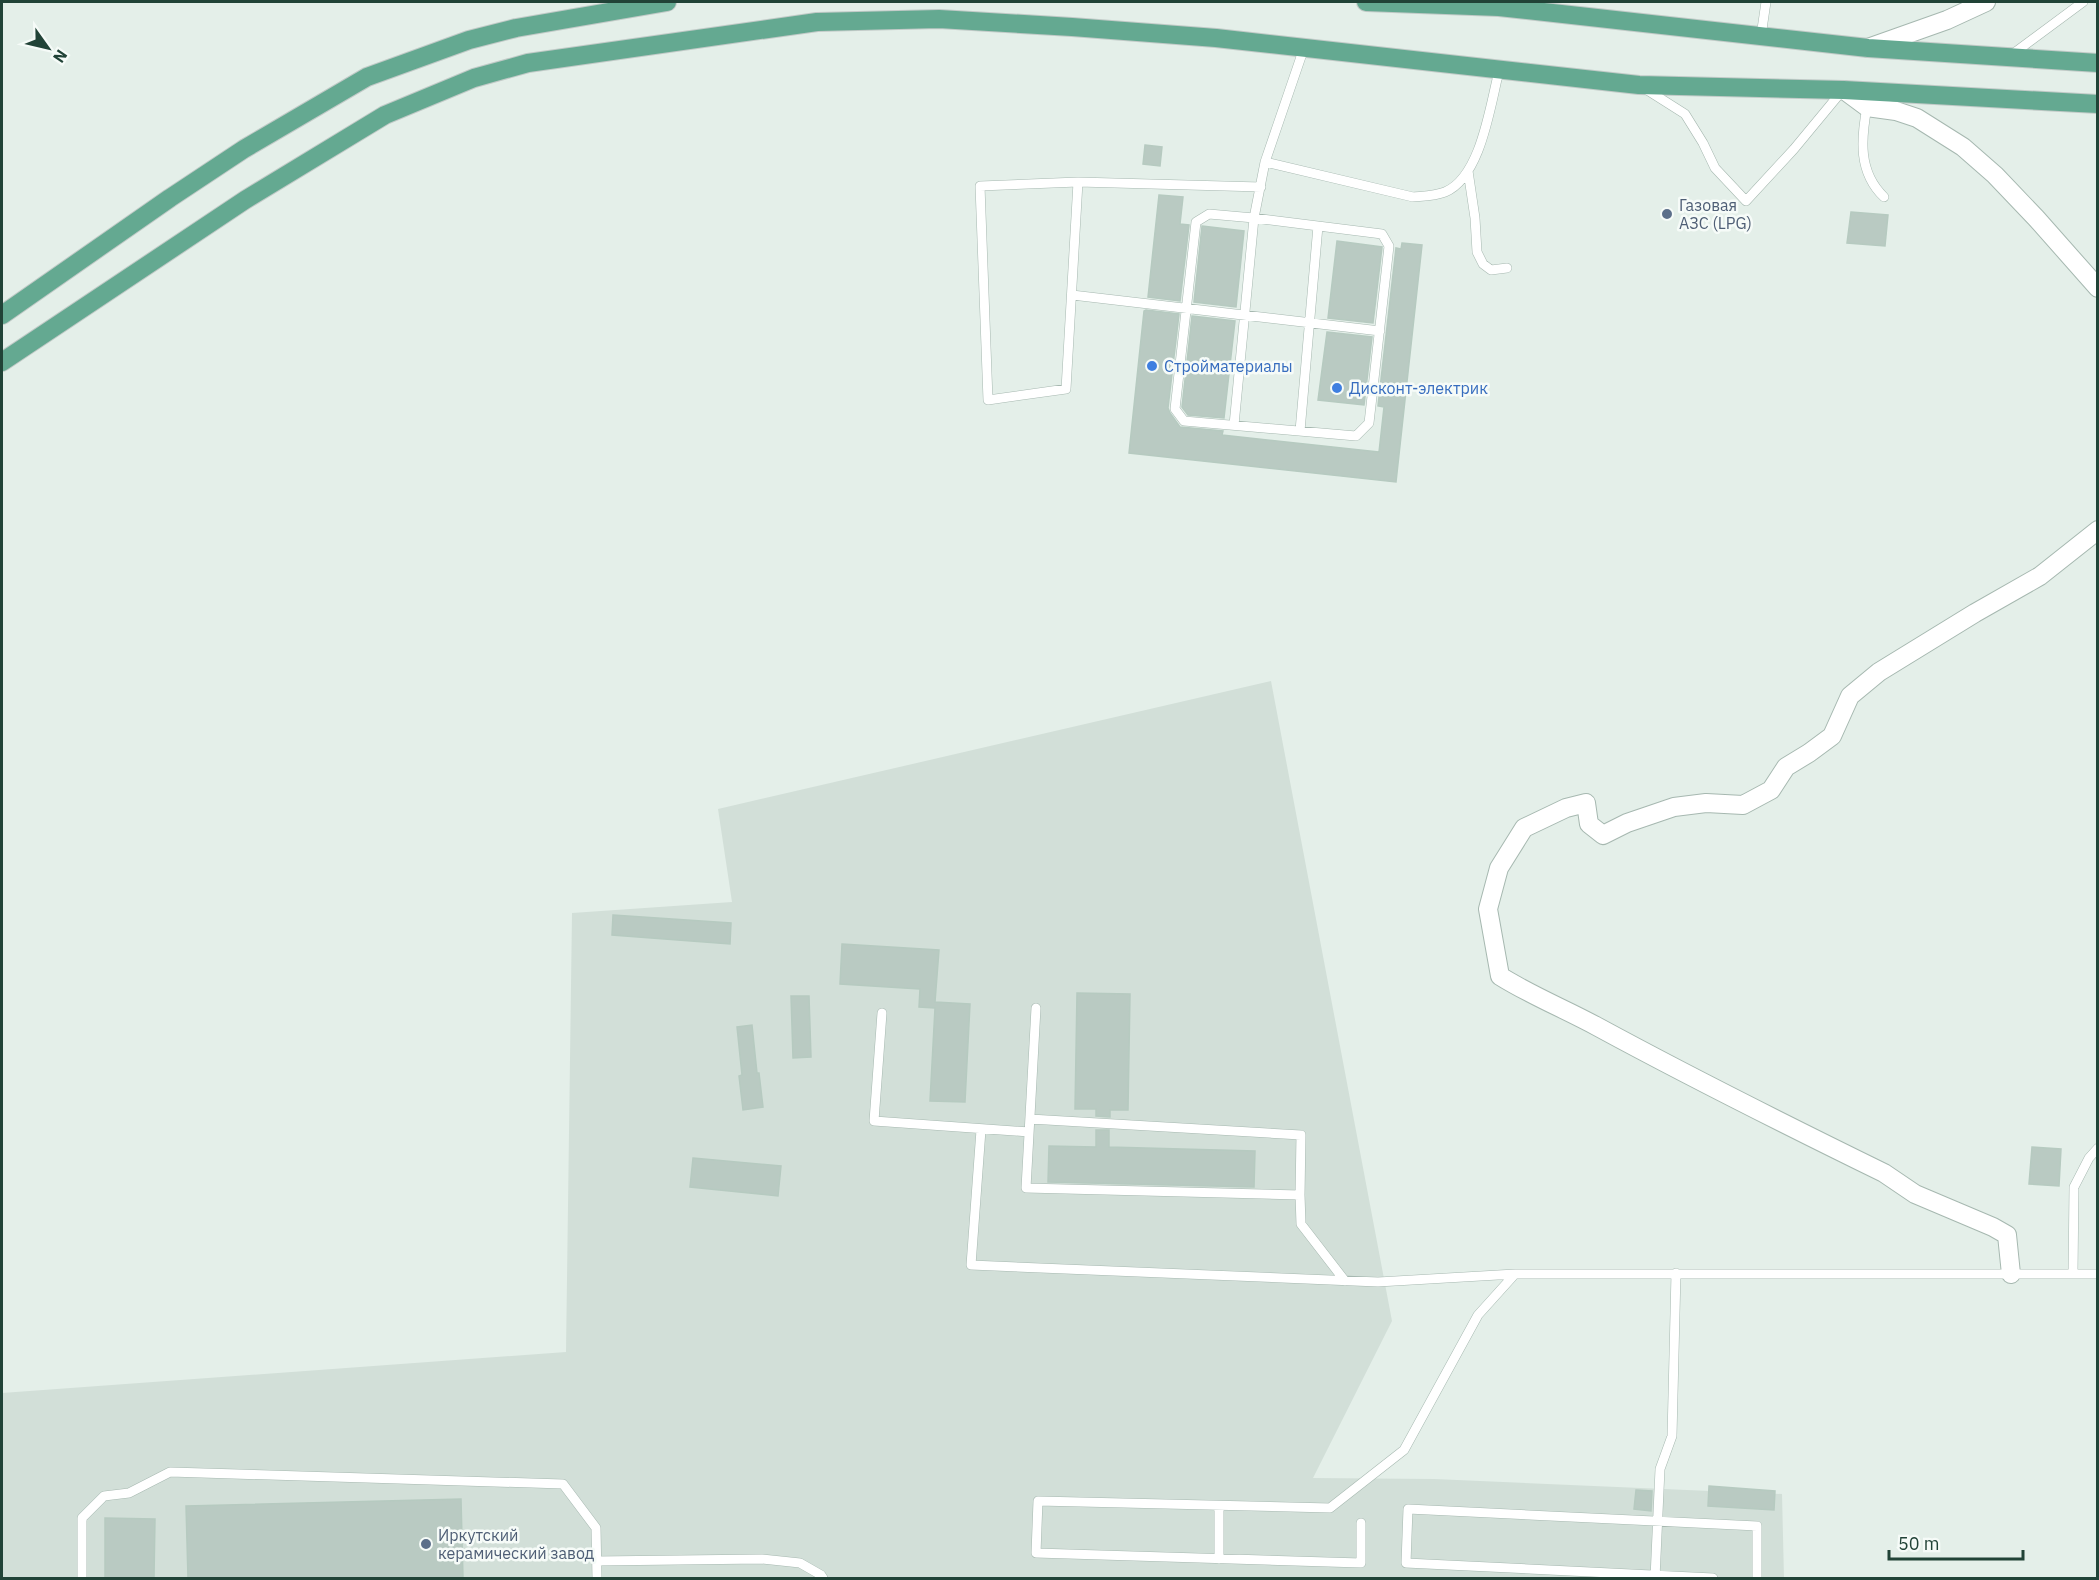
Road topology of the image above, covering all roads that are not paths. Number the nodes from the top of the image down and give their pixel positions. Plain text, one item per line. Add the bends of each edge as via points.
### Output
1 (667, 2) edge
2 (1366, 2) edge
3 (1766, 2) edge
4 (1986, 2) edge
5 (2083, 2) edge
6 (1426, 3) edge
7 (1761, 36) junction
8 (1304, 48) junction
9 (1868, 48) junction
10 (2010, 56) junction
11 (2097, 63) edge
12 (1499, 71) junction
13 (1639, 86) junction
14 (1844, 90) junction
15 (2097, 104) edge
16 (1867, 106) junction
17 (1265, 162) junction
18 (1468, 171) junction
19 (1078, 182) junction
20 (1261, 187) junction
21 (1884, 197) dead end
22 (1254, 218) junction
23 (1318, 226) junction
24 (1507, 268) dead end
25 (2097, 288) edge
26 (1072, 295) junction
27 (1186, 308) junction
28 (2, 315) edge
29 (1245, 315) junction
30 (1310, 322) junction
31 (1380, 331) junction
32 (2, 362) edge
33 (1234, 425) junction
34 (1300, 431) junction
35 (2097, 530) edge
36 (1036, 1008) dead end
37 (882, 1013) dead end
38 (1030, 1119) junction
39 (981, 1130) junction
40 (1029, 1131) junction
41 (2097, 1148) edge
42 (1300, 1194) junction
43 (1676, 1273) junction
44 (1515, 1274) junction
45 (2011, 1274) junction
46 (2073, 1274) junction
47 (2097, 1274) edge
48 (1345, 1281) junction
49 (1219, 1506) junction
50 (1657, 1522) junction
51 (1361, 1523) dead end
52 (1218, 1559) junction
53 (597, 1561) junction
54 (1655, 1577) edge
55 (82, 1578) edge
56 (597, 1578) edge
57 (823, 1578) edge
58 (1713, 1578) edge
59 (1757, 1578) edge

1 - 28 main road via 507,30 367,77 170,198
2 - 6 main road
3 - 7 lane
4 - 9 street
5 - 10 lane
6 - 7 main road via 1499,7
7 - 9 main road
8 - 12 main road
8 - 17 lane
8 - 32 main road via 1106,29 928,19 818,21 528,63 474,78 385,115 245,200
9 - 10 main road
10 - 11 main road
12 - 13 main road
12 - 18 lane via 1479,149
13 - 14 main road
13 - 14 lane via 1685,114 1715,168 1746,201
14 - 15 main road
14 - 16 street
16 - 21 lane via 1862,136 1864,159 1875,188
16 - 25 street via 1917,118 1963,147 2012,192
17 - 18 lane via 1413,197 1446,192 1462,181
17 - 20 lane
18 - 24 lane via 1477,252 1491,270
19 - 20 lane
19 - 26 lane
19 - 26 lane via 980,186 988,400 1066,389
20 - 22 lane
22 - 23 lane
22 - 27 lane via 1209,214 1196,222
22 - 29 lane
23 - 30 lane
23 - 31 lane via 1383,234 1389,246
26 - 27 lane
27 - 29 lane
27 - 33 lane via 1175,409 1184,421
29 - 30 lane
29 - 33 lane
30 - 31 lane
30 - 34 lane
31 - 34 lane via 1370,423 1356,436
33 - 34 lane
35 - 45 street via 2040,576 1880,672 1850,696 1832,736 1785,767 1771,790 1743,805 1706,803 1674,807 1603,835 1589,824 1586,803 1524,828 1499,868 1488,909 1500,976 1530,995 1884,1173 1915,1194 2007,1235
36 - 38 lane
37 - 39 lane via 874,1121
38 - 40 lane
38 - 42 lane via 1301,1135
39 - 40 lane
39 - 48 lane via 971,1265
40 - 42 lane via 1026,1188
41 - 46 lane via 2074,1188
42 - 48 lane via 1301,1224
43 - 44 lane
43 - 45 lane
43 - 50 lane via 1672,1436 1660,1469
44 - 48 lane
44 - 49 lane via 1479,1315 1404,1450 1330,1509
45 - 46 lane
46 - 47 lane
49 - 52 lane
49 - 52 lane via 1038,1502 1036,1552
50 - 54 lane
50 - 54 lane via 1408,1509 1406,1563
50 - 59 lane via 1757,1527
51 - 52 lane via 1361,1563
53 - 55 lane via 596,1528 563,1484 170,1472 129,1493 104,1496 82,1518
53 - 56 lane
53 - 57 lane via 762,1559 800,1563
54 - 58 lane

